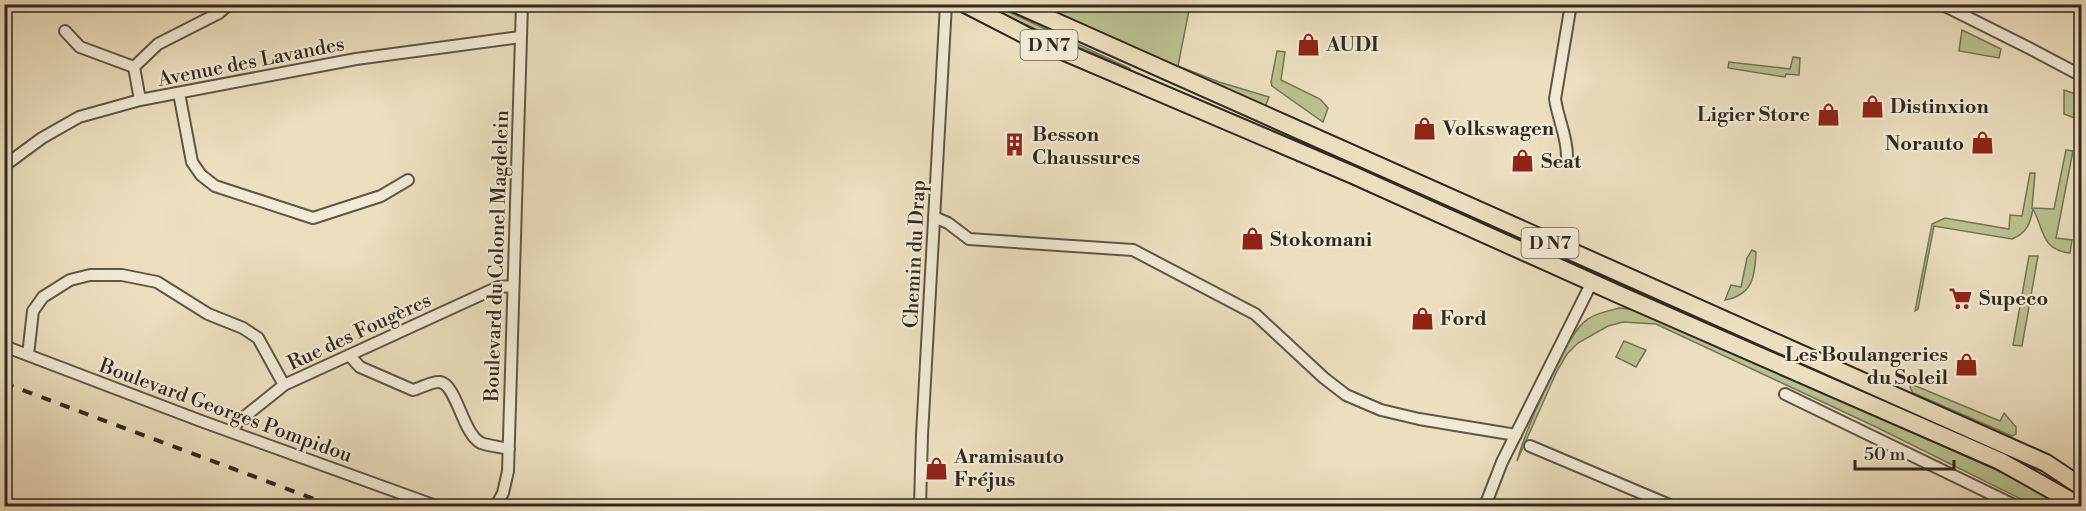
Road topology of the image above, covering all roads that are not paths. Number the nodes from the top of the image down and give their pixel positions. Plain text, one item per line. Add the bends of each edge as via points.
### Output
1 (229, 4) edge
2 (522, 4) edge
3 (946, 4) edge
4 (965, 4) edge
5 (1016, 4) edge
6 (1570, 4) edge
7 (1941, 4) edge
8 (65, 31) dead end
9 (520, 38) junction
10 (134, 67) junction
11 (2082, 76) edge
12 (179, 93) junction
13 (140, 100) junction
14 (1567, 156) dead end
15 (4, 166) edge
16 (408, 180) dead end
17 (934, 217) junction
18 (1592, 282) junction
19 (513, 286) junction
20 (4, 346) edge
21 (28, 355) junction
22 (349, 355) junction
23 (284, 385) junction
24 (1785, 394) dead end
25 (232, 431) junction
26 (1515, 435) junction
27 (1530, 446) dead end
28 (509, 449) junction
29 (2082, 487) edge
30 (436, 507) edge
31 (496, 507) edge
32 (920, 507) edge
33 (1485, 507) edge
34 (1672, 507) edge
35 (2016, 507) edge
36 (2080, 507) edge

1 - 10 street via 158,44
2 - 9 street, Boulevard du Colonel Magdelein
3 - 17 street, Chemin du Drap
4 - 18 main road, D N7 via 1027,36
5 - 29 main road, D N7 via 2046,463
6 - 14 street via 1556,99
7 - 11 street
8 - 10 street via 80,47
9 - 12 street, Avenue des Lavandes via 356,59
9 - 19 street, Boulevard du Colonel Magdelein
10 - 13 street
12 - 13 street, Avenue des Lavandes
12 - 16 street via 192,162 215,186 313,218 381,196
13 - 15 street, Avenue des Lavandes via 80,117
17 - 26 street via 969,239 1133,250 1255,314 1346,395 1410,417
17 - 32 street, Chemin du Drap
18 - 26 street
18 - 36 main road, D N7 via 2000,461
19 - 22 street, Rue des Fougères via 498,287
19 - 28 street, Boulevard du Colonel Magdelein
20 - 21 street, Boulevard Georges Pompidou
21 - 23 street via 33,310 43,297 70,280 90,275 122,275 157,282 208,314 258,338
21 - 25 street, Boulevard Georges Pompidou
22 - 23 street, Rue des Fougères
22 - 28 street via 360,367 413,390 443,382 468,429 481,442
23 - 25 street, Rue des Fougères
24 - 35 street
25 - 30 street, Boulevard Georges Pompidou
26 - 33 street
27 - 34 street
28 - 31 street, Boulevard du Colonel Magdelein via 508,471

